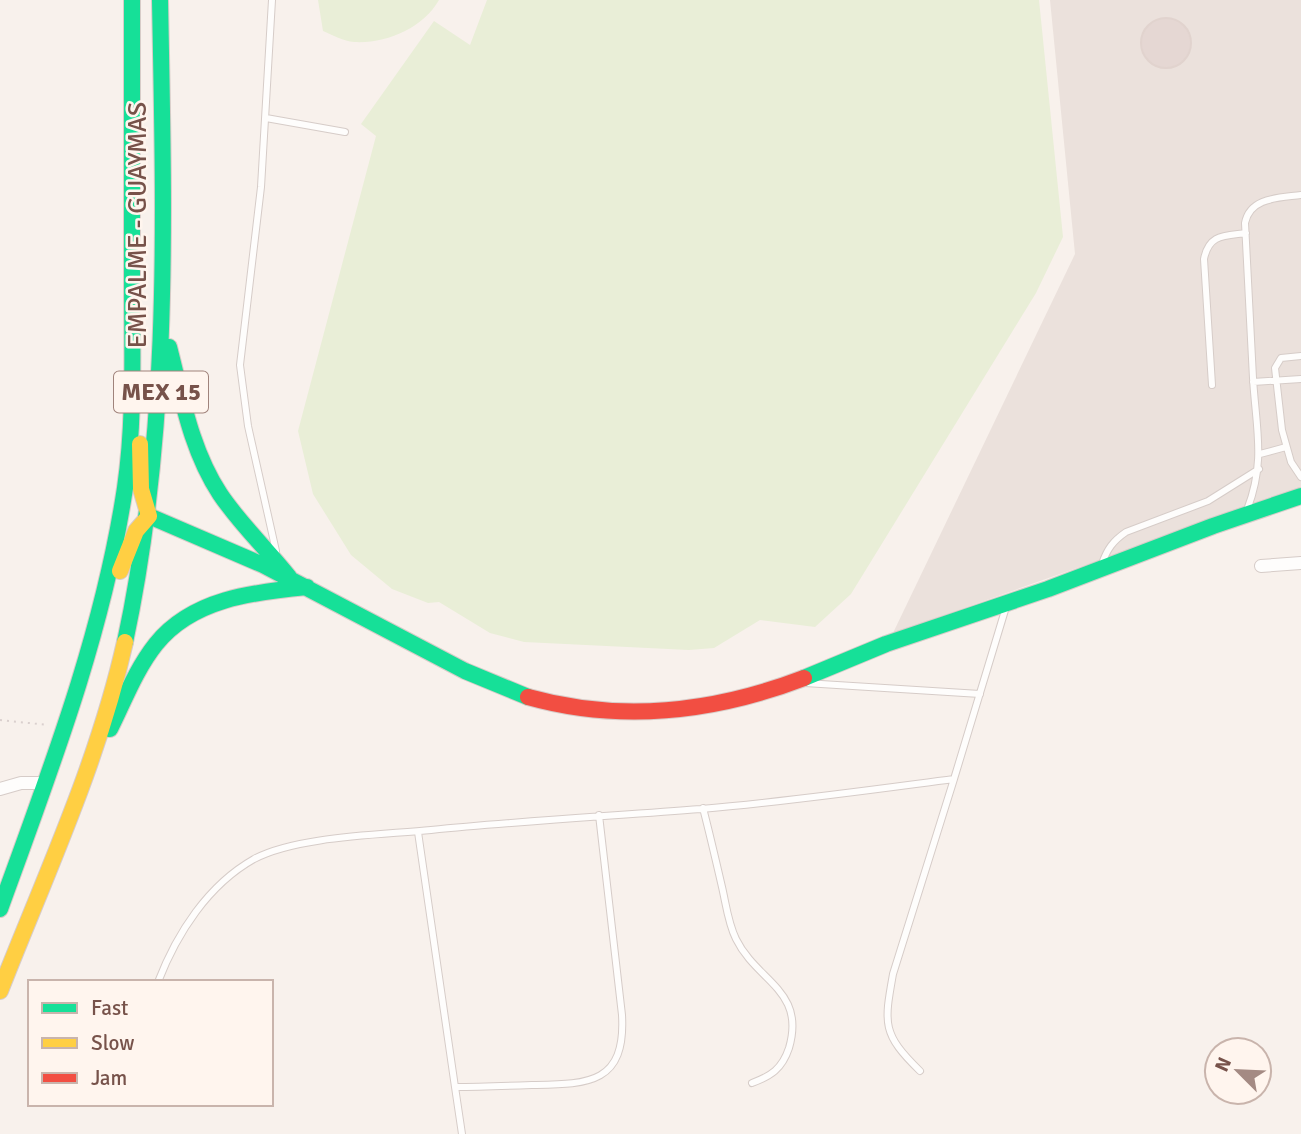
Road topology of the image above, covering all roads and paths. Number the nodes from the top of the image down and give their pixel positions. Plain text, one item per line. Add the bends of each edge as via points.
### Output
1 (132, 0) edge
2 (160, 0) edge
3 (272, 0) edge
4 (265, 118) junction
5 (345, 132) dead end
6 (162, 195) junction
7 (1301, 195) edge
8 (132, 196) junction
9 (1245, 233) junction
10 (163, 322) junction
11 (1301, 356) edge
12 (1301, 379) edge
13 (1276, 381) junction
14 (1253, 382) junction
15 (1212, 385) dead end
16 (132, 391) junction
17 (1286, 447) junction
18 (1260, 454) junction
19 (1259, 469) junction
20 (1301, 477) edge
21 (1301, 496) edge
22 (1246, 514) junction
23 (149, 516) junction
24 (278, 563) junction
25 (1301, 563) edge
26 (1261, 566) dead end
27 (1100, 569) junction
28 (289, 577) junction
29 (307, 587) junction
30 (1008, 602) junction
31 (95, 633) junction
32 (793, 682) junction
33 (980, 694) junction
34 (0, 720) edge
35 (66, 727) junction
36 (85, 776) junction
37 (954, 779) junction
38 (46, 783) junction
39 (0, 789) edge
40 (704, 808) junction
41 (599, 815) junction
42 (418, 832) junction
43 (0, 909) edge
44 (159, 980) edge
45 (0, 991) edge
46 (920, 1071) dead end
47 (752, 1083) dead end
48 (455, 1087) junction
49 (462, 1134) edge

1 - 8 main road, MEX 15
2 - 6 main road, EMPALME - GUAYMAS / MEX 15
3 - 4 lane
4 - 5 lane
4 - 24 lane via 257,234 240,365 248,426
6 - 8 main road
6 - 10 main road, EMPALME - GUAYMAS / MEX 15
7 - 9 lane via 1250,208
8 - 16 main road, MEX 15
9 - 14 lane
9 - 15 lane via 1221,237 1206,248
10 - 23 main road, EMPALME - GUAYMAS / MEX 15 via 162,385
10 - 24 main road via 199,455 233,512
11 - 13 lane via 1277,361
12 - 13 lane
13 - 14 lane
13 - 17 lane
14 - 18 lane
16 - 23 main road via 140,434 140,490
16 - 31 main road, MEX 15 via 125,485
17 - 18 lane
17 - 20 lane
18 - 19 lane
19 - 22 lane
19 - 27 lane via 1208,501 1126,532 1107,551
21 - 22 main road
22 - 27 main road
23 - 28 main road
23 - 31 main road via 136,531
23 - 36 main road, EMPALME - GUAYMAS / MEX 15 via 120,663
24 - 28 main road
25 - 26 street
27 - 30 main road
28 - 29 main road
29 - 32 main road via 448,662 551,703 595,711 670,712
29 - 36 main road via 229,600 178,623 140,669
30 - 32 main road via 896,639
30 - 33 lane
31 - 35 main road, MEX 15
32 - 33 lane
33 - 37 lane
34 - 35 path
35 - 38 main road, MEX 15
36 - 45 main road, MEX 15
37 - 40 lane
37 - 46 lane via 888,1001 886,1022 893,1041
38 - 39 street
38 - 43 main road, MEX 15
40 - 41 lane
40 - 47 lane via 736,939 791,1008 794,1030 787,1054 772,1076
41 - 42 lane
41 - 48 lane via 622,1016 621,1048 614,1062 592,1081 570,1085
42 - 44 lane via 299,844 257,858 229,875 191,918
42 - 48 lane
48 - 49 lane

